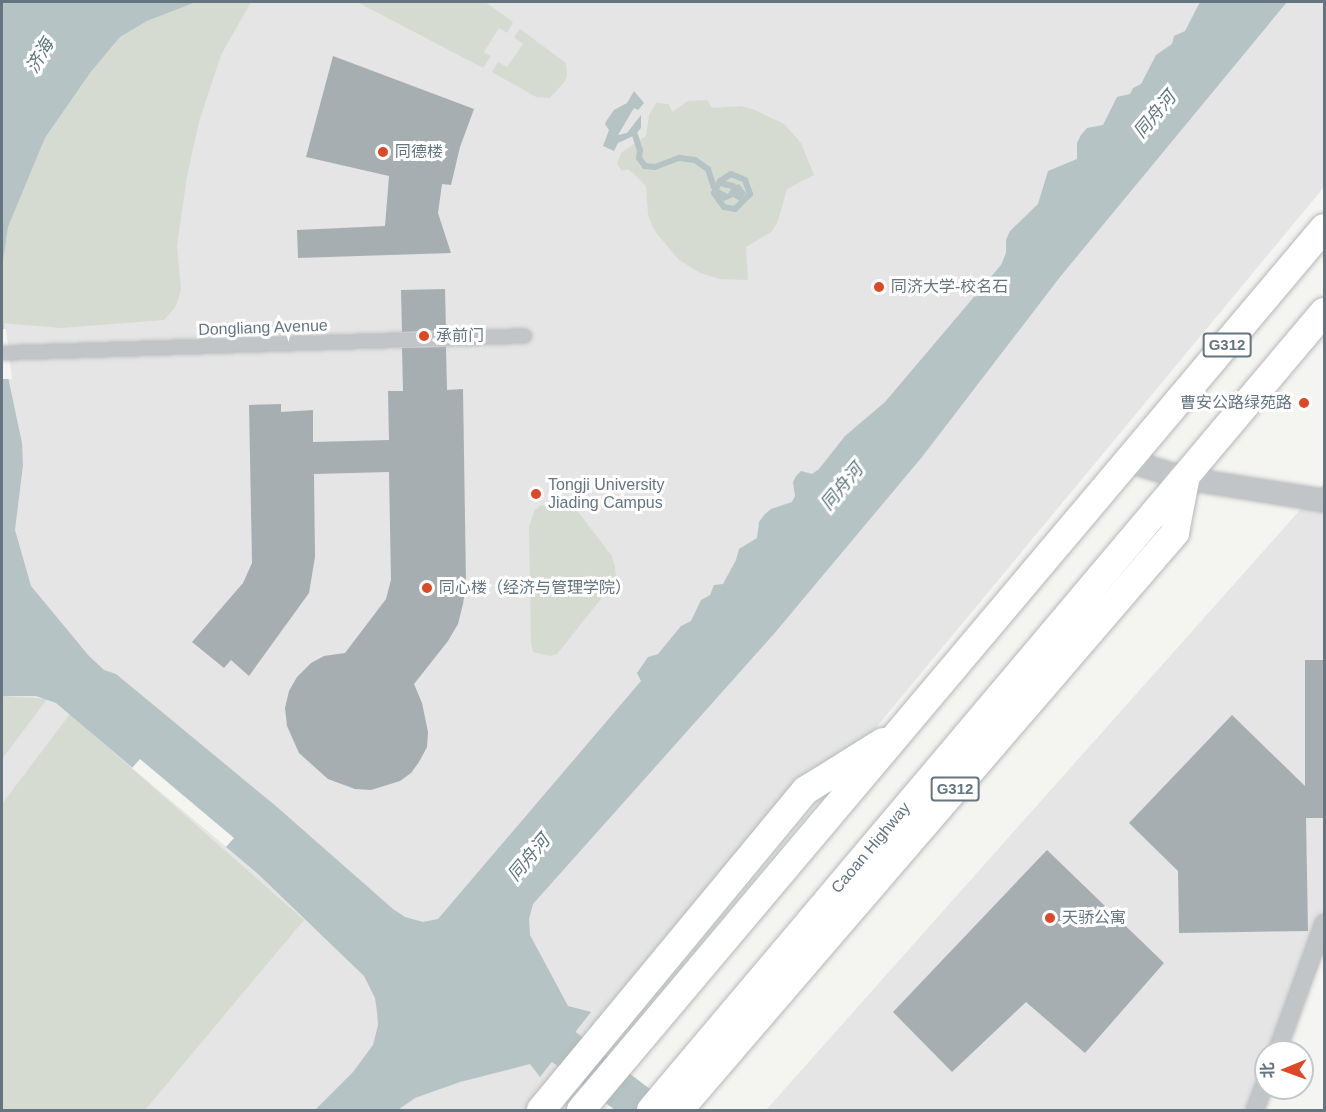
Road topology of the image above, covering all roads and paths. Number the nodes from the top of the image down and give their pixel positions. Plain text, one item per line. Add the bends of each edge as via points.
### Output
1 (1324, 228) edge
2 (1324, 312) edge
3 (525, 336) dead end
4 (2, 353) edge
5 (1129, 461) junction
6 (1185, 478) junction
7 (1324, 500) edge
8 (907, 727) junction
9 (1324, 923) edge
10 (1281, 1040) edge
11 (688, 1083) junction
12 (545, 1106) edge
13 (581, 1110) edge
14 (651, 1110) edge
15 (679, 1110) edge

1 - 5 highway, G312
2 - 6 highway, Caoan Highway / G312
3 - 4 street, Dongliang Avenue
5 - 6 street
5 - 8 highway, G312
6 - 7 street
6 - 11 highway, Caoan Highway / G312
8 - 12 highway, G312 via 806,790
8 - 13 highway, G312
9 - 10 street
11 - 14 highway, Caoan Highway / G312
11 - 15 highway, Caoan Highway / G312

